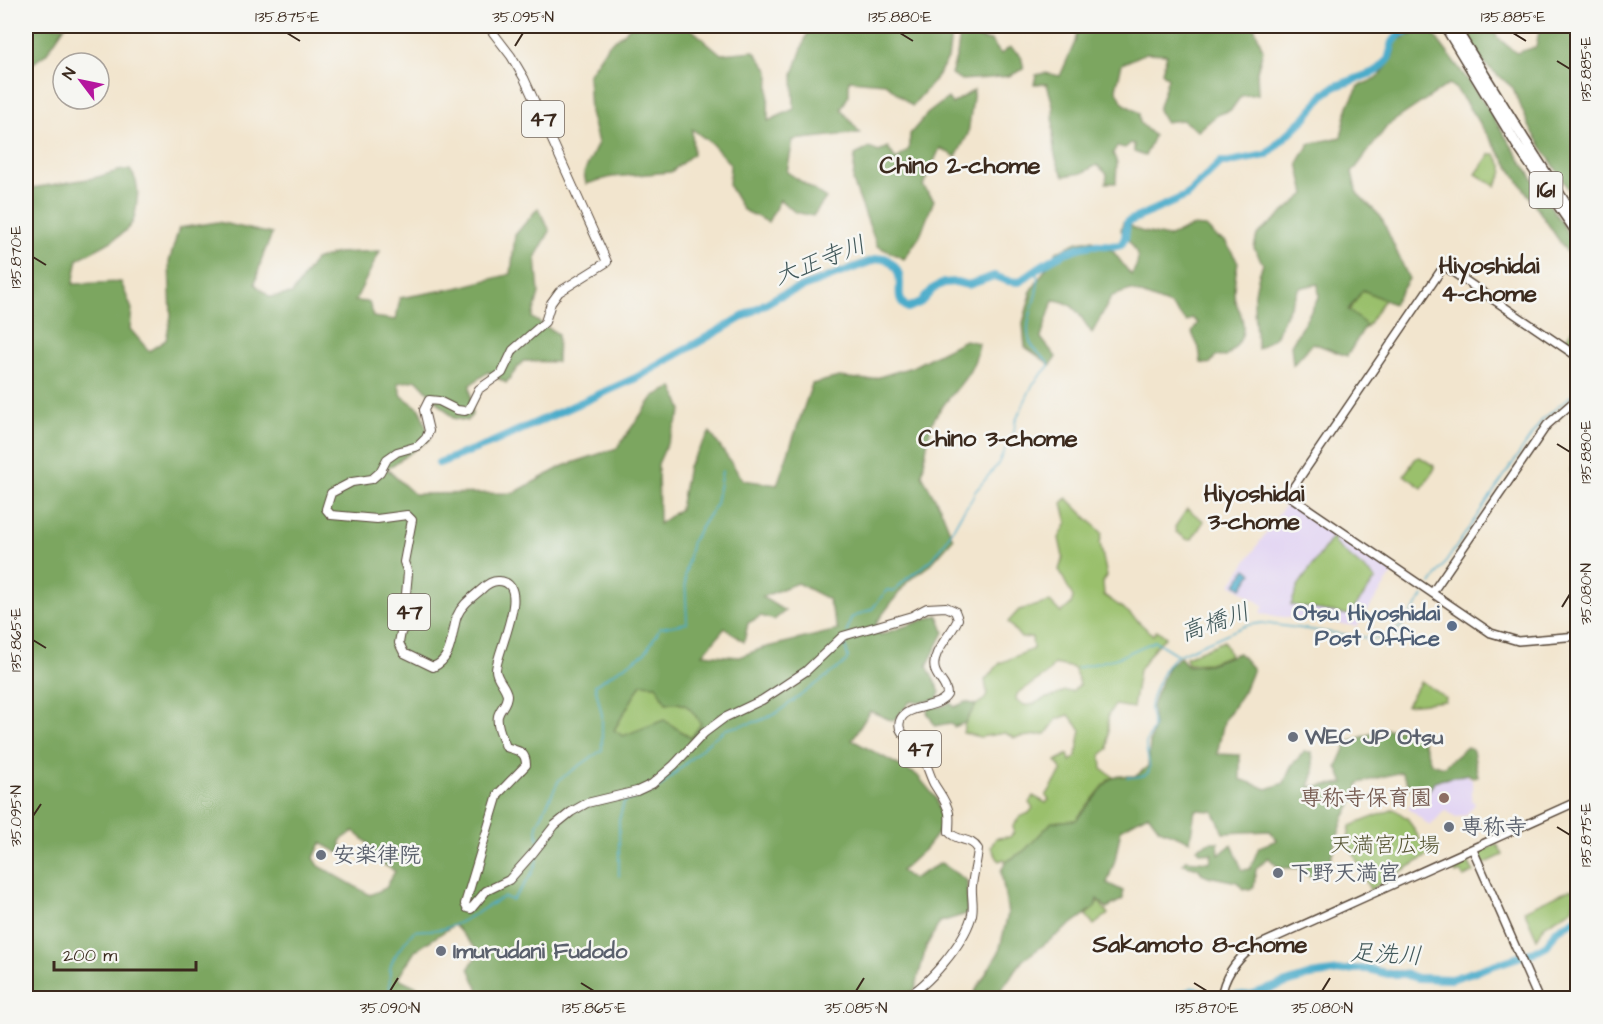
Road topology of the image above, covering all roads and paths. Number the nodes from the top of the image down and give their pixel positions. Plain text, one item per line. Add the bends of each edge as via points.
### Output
1 (488, 26) edge
2 (1445, 26) edge
3 (1455, 26) edge
4 (1464, 51) junction
5 (1578, 223) edge
6 (1578, 234) edge
7 (1578, 357) edge
8 (1578, 398) edge
9 (1432, 593) junction
10 (1578, 636) edge
11 (1578, 801) edge
12 (1473, 850) junction
13 (1222, 995) edge
14 (904, 999) edge
15 (1538, 999) edge

1 - 14 main road, 47 via 524,78 607,262 558,292 545,322 513,350 502,373 480,389 469,409 458,410 429,400 424,410 429,431 426,438 418,446 387,459 372,479 352,482 331,493 326,509 331,515 377,519 401,514 412,520 404,562 408,573 408,623 399,643 404,653 433,667 447,657 463,605 488,583 499,581 514,592 511,620 497,663 496,674 507,693 498,726 506,747 522,752 526,765 498,794 466,898 467,908 471,909 486,891 509,880 555,825 587,803 652,784 723,718 762,700 806,671 846,635 946,606 958,615 934,665 947,691 945,699 907,712 899,724 901,732 916,743 944,799 949,811 948,832 954,838 970,841 978,849 972,886 973,912 947,958 919,990
2 - 4 highway, 161
3 - 4 highway, 161
4 - 5 highway, 161
4 - 6 highway, 161 via 1530,165
7 - 9 street via 1444,266 1288,495
8 - 9 street via 1546,425
9 - 10 street via 1500,637 1531,641
11 - 12 street
12 - 13 street via 1252,948 1230,971
12 - 15 street

